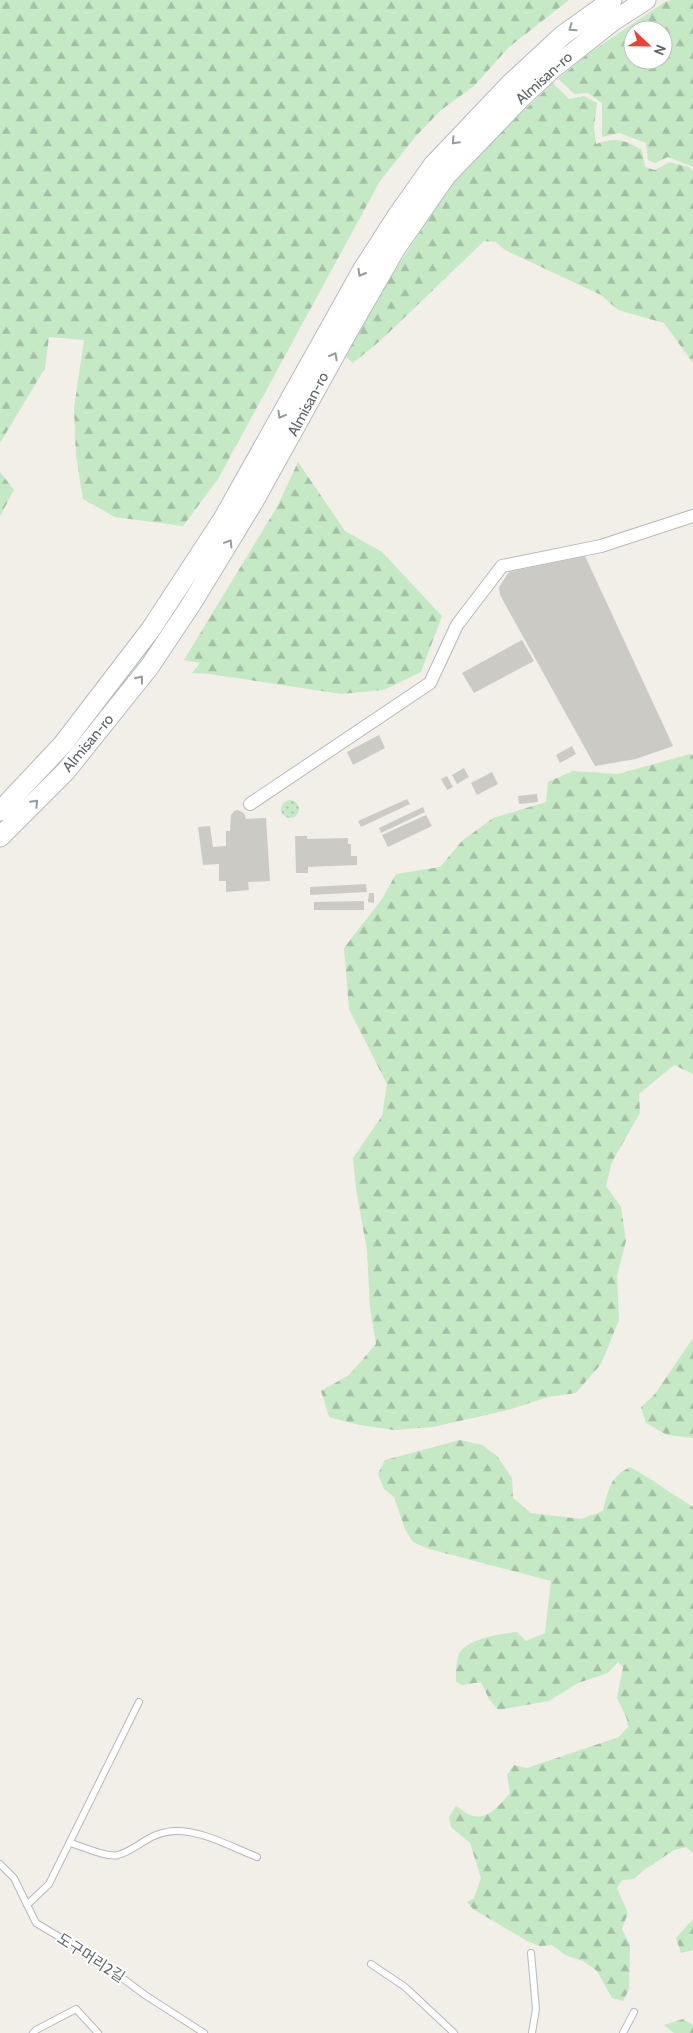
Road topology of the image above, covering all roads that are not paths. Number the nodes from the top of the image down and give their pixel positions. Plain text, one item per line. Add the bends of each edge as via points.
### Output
1 (612, 0) edge
2 (646, 0) edge
3 (693, 516) edge
4 (250, 804) dead end
5 (0, 811) edge
6 (0, 837) edge
7 (139, 1702) dead end
8 (70, 1842) junction
9 (257, 1857) dead end
10 (0, 1864) edge
11 (27, 1905) junction
12 (531, 1953) dead end
13 (370, 1964) dead end
14 (634, 2012) dead end
15 (33, 2033) edge
16 (98, 2033) edge
17 (204, 2033) edge
18 (454, 2033) edge
19 (532, 2033) edge
20 (623, 2033) edge

1 -> 5 main road, Almisan-ro via 536,59 434,164 363,269 223,519 151,629 63,744
6 -> 2 main road, Almisan-ro via 66,771 150,666 254,501 396,248 446,176 551,70 613,21
3 - 4 street via 601,546 502,566 457,625 430,683
7 - 8 lane
8 - 9 lane via 117,1855 153,1834 174,1831 198,1834
8 - 11 lane via 50,1884
10 - 11 lane, 도구머리2길 via 14,1878
11 - 17 lane, 도구머리2길 via 36,1923 98,1960
12 - 19 lane via 536,2009
13 - 18 lane via 406,1987
14 - 20 lane
15 - 16 lane via 76,2009

